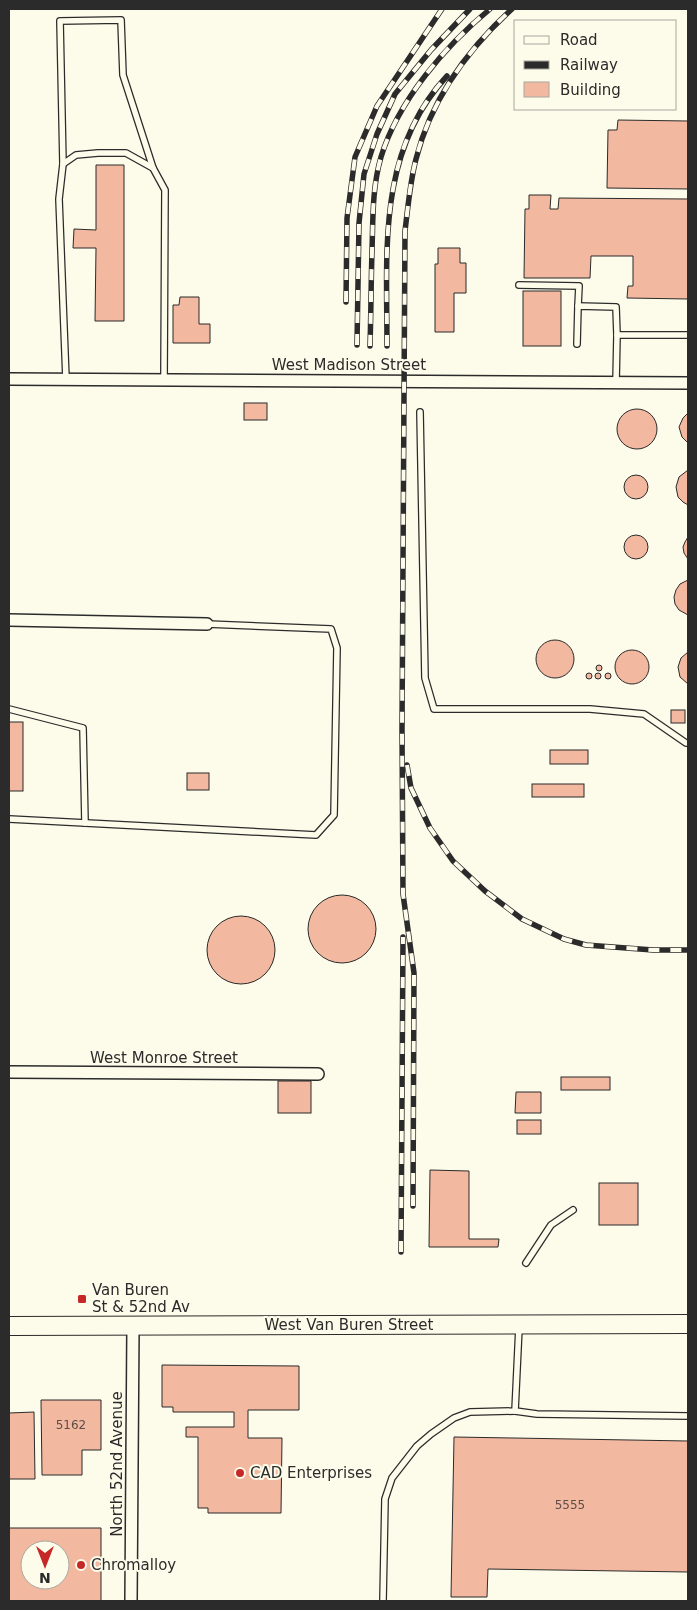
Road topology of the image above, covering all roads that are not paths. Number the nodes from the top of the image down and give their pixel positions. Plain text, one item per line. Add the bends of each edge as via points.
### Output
1 (63, 164) junction
2 (153, 168) junction
3 (519, 286) dead end
4 (578, 306) junction
5 (617, 335) junction
6 (688, 335) edge
7 (577, 344) dead end
8 (9, 379) edge
9 (66, 379) junction
10 (164, 380) junction
11 (616, 382) junction
12 (688, 383) edge
13 (420, 412) dead end
14 (9, 620) edge
15 (207, 624) joint
16 (9, 709) edge
17 (688, 743) edge
18 (9, 819) edge
19 (85, 823) junction
20 (9, 1072) edge
21 (318, 1074) dead end
22 (573, 1210) dead end
23 (526, 1263) dead end
24 (519, 1324) junction
25 (688, 1324) edge
26 (9, 1326) edge
27 (133, 1326) junction
28 (515, 1411) junction
29 (688, 1416) edge
30 (131, 1601) edge
31 (383, 1601) edge

1 - 2 lane via 76,155 126,153
1 - 2 lane via 60,21 121,20 123,75
1 - 9 lane via 59,200
2 - 10 lane via 165,190
3 - 4 lane via 579,286
4 - 5 lane via 616,308
4 - 7 lane
5 - 6 lane
5 - 11 lane
8 - 9 street, West Madison Street
9 - 10 street, West Madison Street
10 - 11 street, West Madison Street
11 - 12 street, West Madison Street
13 - 17 lane via 425,678 434,709 590,709 644,714
14 - 15 street
15 - 19 lane via 331,629 337,648 334,815 316,835
16 - 19 lane via 83,728
18 - 19 lane
20 - 21 street, West Monroe Street
22 - 23 lane via 551,1225
24 - 25 main road, West Van Buren Street
24 - 27 main road, West Van Buren Street
24 - 28 lane
26 - 27 main road, West Van Buren Street
27 - 30 street, North 52nd Avenue
28 - 29 lane
28 - 31 lane via 470,1412 454,1418 417,1446 392,1478 385,1499

